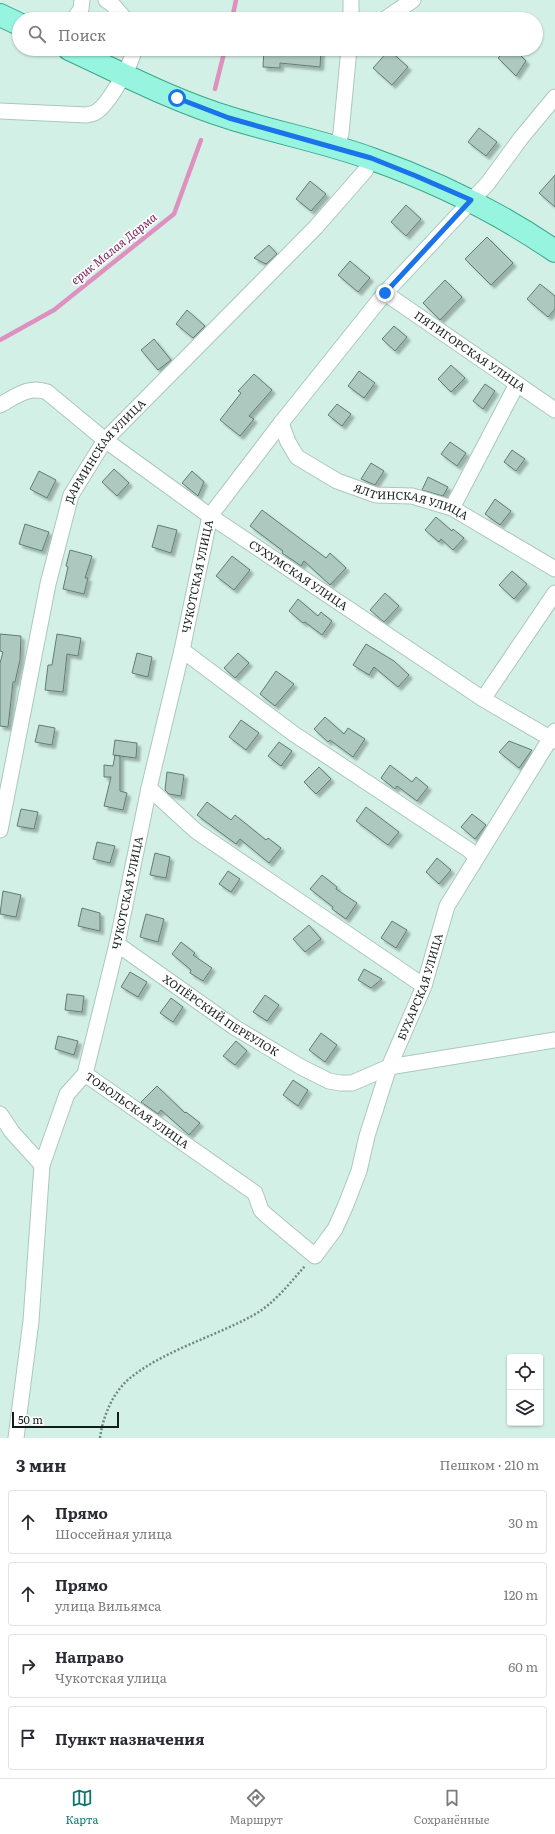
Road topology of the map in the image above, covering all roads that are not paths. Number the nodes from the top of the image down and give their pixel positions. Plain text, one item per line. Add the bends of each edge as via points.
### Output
1 (82, 0) edge
2 (106, 0) edge
3 (351, 0) edge
4 (412, 0) edge
5 (78, 12) edge
6 (119, 12) edge
7 (351, 12) edge
8 (395, 12) edge
9 (0, 15) edge
10 (12, 21) edge
11 (84, 56) edge
12 (132, 56) edge
13 (348, 56) edge
14 (124, 75) junction
15 (555, 97) edge
16 (0, 111) edge
17 (337, 148) junction
18 (371, 158) junction
19 (471, 200) junction
20 (555, 251) edge
21 (385, 293) junction
22 (517, 384) junction
23 (0, 406) edge
24 (555, 410) edge
25 (281, 423) junction
26 (105, 440) junction
27 (452, 508) junction
28 (210, 516) junction
29 (555, 569) edge
30 (555, 593) edge
31 (182, 650) junction
32 (483, 699) junction
33 (554, 736) edge
34 (149, 788) junction
35 (0, 830) edge
36 (476, 857) junction
37 (117, 944) junction
38 (424, 986) junction
39 (555, 1040) edge
40 (389, 1066) junction
41 (85, 1074) junction
42 (0, 1114) edge
43 (42, 1165) junction
44 (315, 1256) joint
45 (16, 1438) edge

1 - 5 street
2 - 6 street
3 - 7 street
4 - 8 street
9 - 10 main road
11 - 14 main road
12 - 14 street
13 - 17 street via 341,133
14 - 16 street via 103,106 87,115
14 - 17 main road via 229,118
15 - 19 street, ЧУКОТСКАЯ УЛИЦА via 488,183
17 - 18 main road
18 - 19 main road
18 - 26 street, ДАРМИНСКАЯ УЛИЦА via 365,171 316,228
19 - 20 main road
19 - 21 street, ЧУКОТСКАЯ УЛИЦА
21 - 22 street, ПЯТИГОРСКАЯ УЛИЦА
21 - 25 street, ЧУКОТСКАЯ УЛИЦА
22 - 24 street, ПЯТИГОРСКАЯ УЛИЦА
22 - 27 street
23 - 26 street, СУХУМСКАЯ УЛИЦА via 26,391 42,390
25 - 27 street, ЯЛТИНСКАЯ УЛИЦА via 297,457 337,481 376,495 412,496
25 - 28 street, ЧУКОТСКАЯ УЛИЦА
26 - 28 street, СУХУМСКАЯ УЛИЦА
26 - 35 street, ДАРМИНСКАЯ УЛИЦА via 71,495 48,584
27 - 29 street, ЯЛТИНСКАЯ УЛИЦА
28 - 31 street, ЧУКОТСКАЯ УЛИЦА
28 - 32 street, СУХУМСКАЯ УЛИЦА
30 - 32 street
31 - 34 street, ЧУКОТСКАЯ УЛИЦА
31 - 36 street via 294,734
32 - 33 street, СУХУМСКАЯ УЛИЦА
33 - 36 street, БУХАРСКАЯ УЛИЦА
34 - 37 street, ЧУКОТСКАЯ УЛИЦА
34 - 38 street via 196,831
36 - 38 street, БУХАРСКАЯ УЛИЦА via 447,906
37 - 40 street, ХОПЁРСКИЙ ПЕРЕУЛОК via 234,1027 328,1081 352,1082
37 - 41 street, ЧУКОТСКАЯ УЛИЦА
38 - 40 street, БУХАРСКАЯ УЛИЦА
39 - 40 street
40 - 44 street, БУХАРСКАЯ УЛИЦА via 359,1171 345,1207 335,1229
41 - 43 street, ТОБОЛЬСКАЯ УЛИЦА via 67,1094
41 - 44 street, ТОБОЛЬСКАЯ УЛИЦА via 255,1193 261,1210
42 - 43 street via 12,1132
43 - 45 street, ТОБОЛЬСКАЯ УЛИЦА via 31,1321

